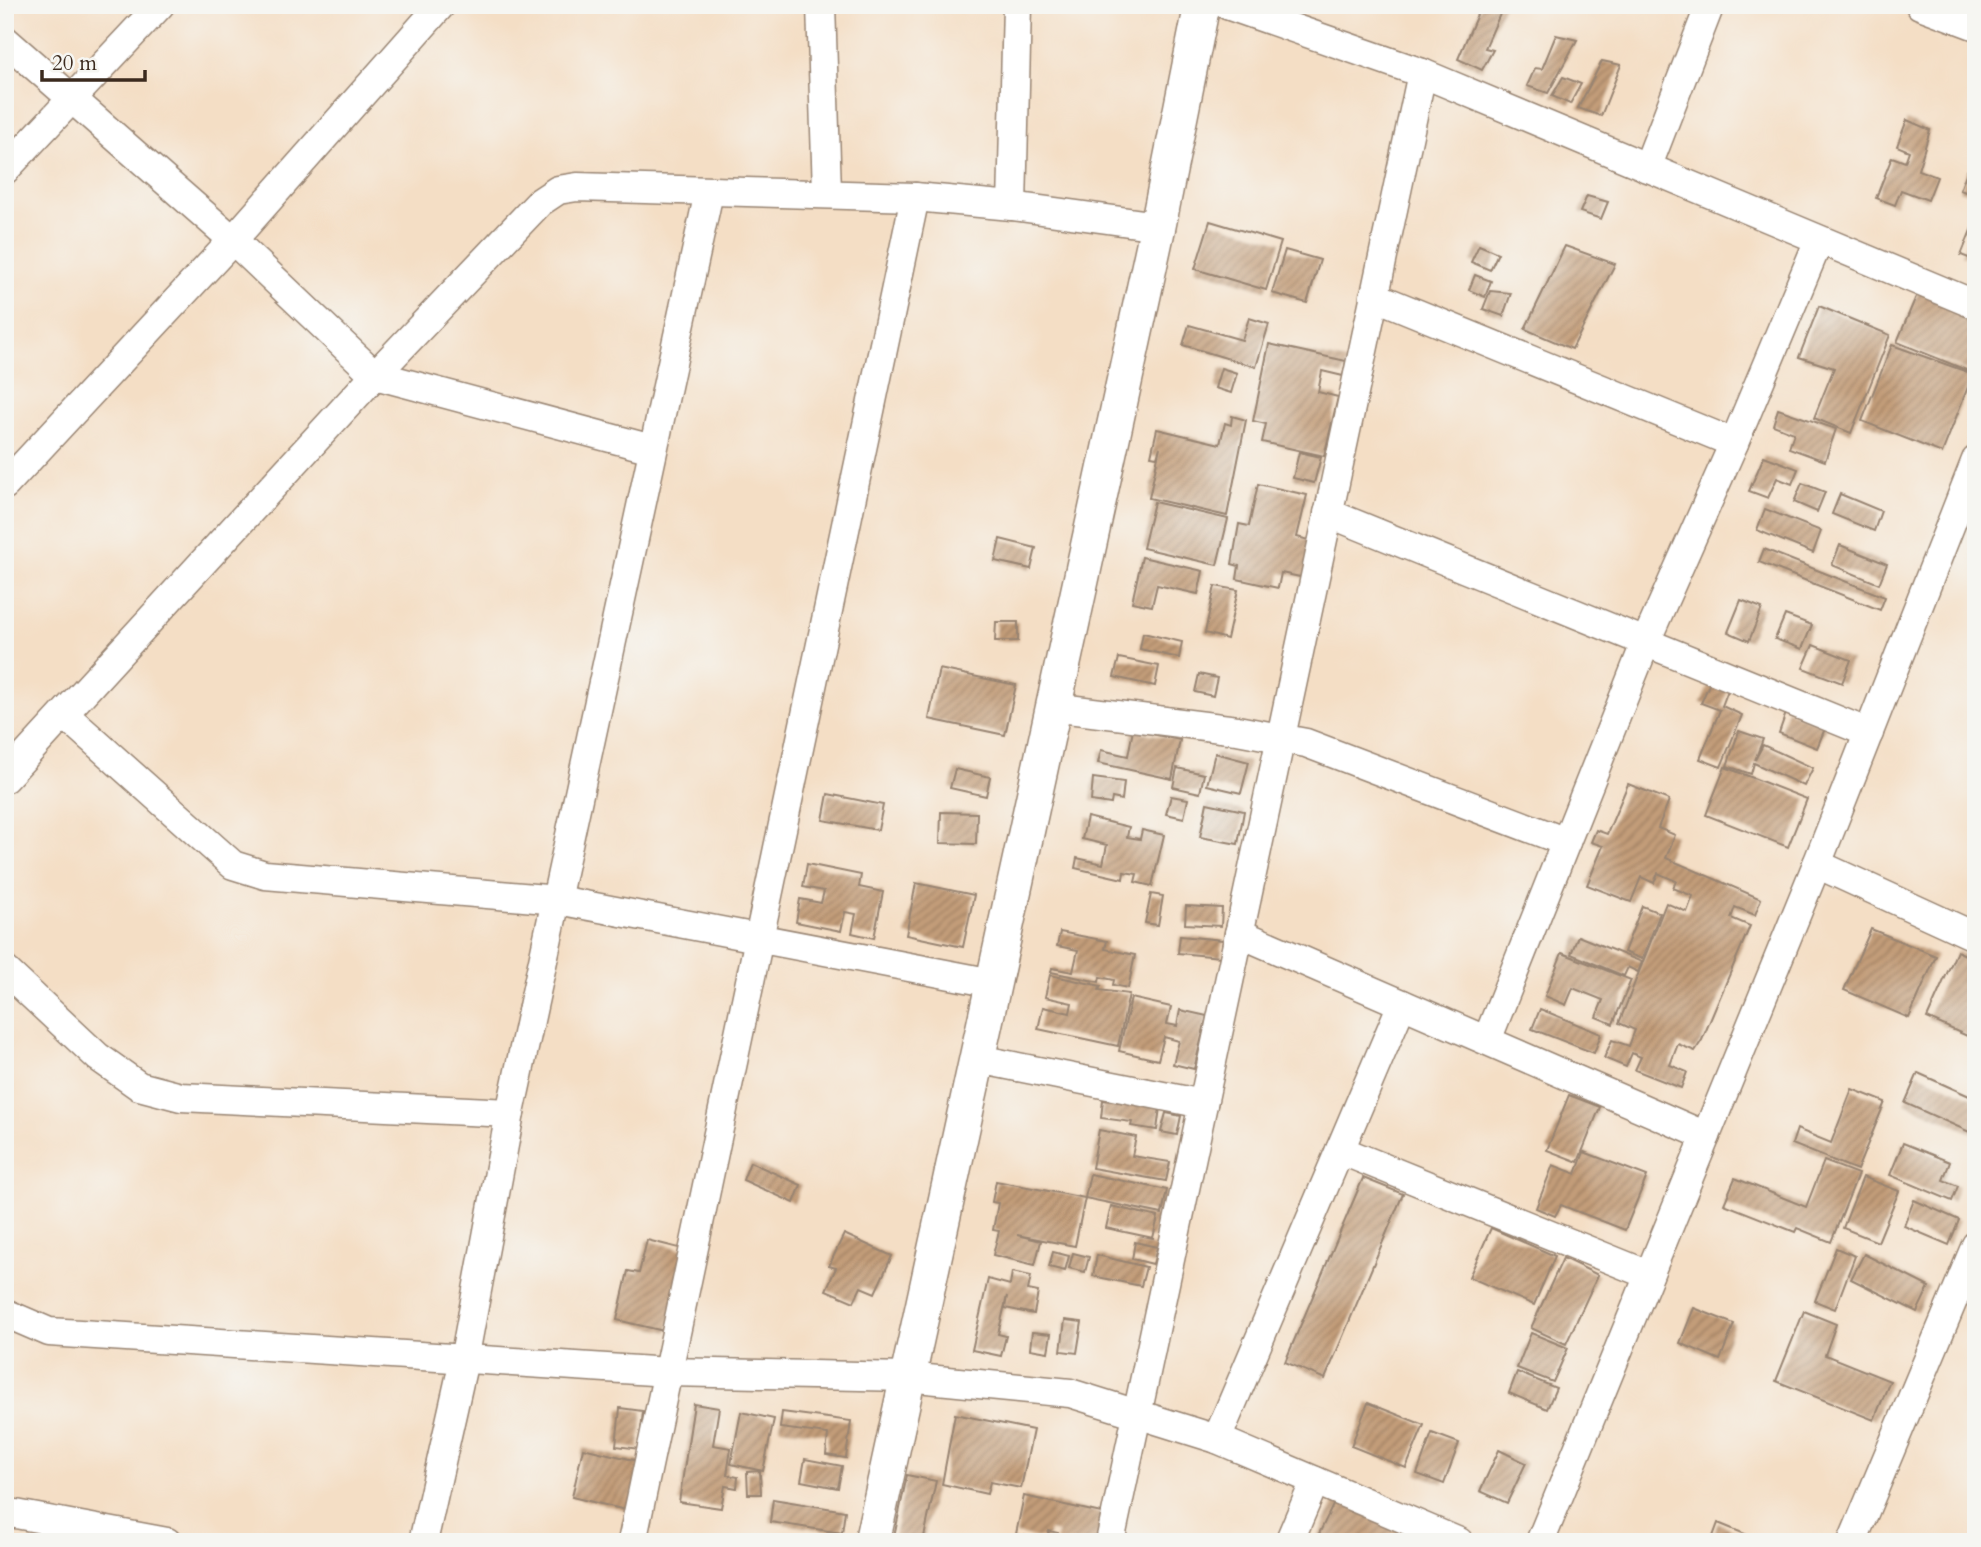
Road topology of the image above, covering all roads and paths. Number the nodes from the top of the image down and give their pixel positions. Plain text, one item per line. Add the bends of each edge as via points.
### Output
1 (160, 5) edge
2 (441, 5) edge
3 (821, 5) edge
4 (1017, 5) edge
5 (1202, 5) edge
6 (1227, 5) edge
7 (1710, 5) edge
8 (1920, 5) edge
9 (1971, 18) edge
10 (5, 40) edge
11 (1422, 73) junction
12 (73, 98) junction
13 (1647, 168) junction
14 (5, 170) edge
15 (709, 192) junction
16 (827, 192) junction
17 (915, 197) junction
18 (1012, 206) junction
19 (1158, 226) junction
20 (233, 240) junction
21 (1819, 240) junction
22 (1374, 296) junction
23 (1976, 305) edge
24 (375, 375) junction
25 (1734, 443) junction
26 (652, 449) junction
27 (1976, 460) edge
28 (5, 485) edge
29 (1328, 513) junction
30 (1647, 639) junction
31 (1052, 707) junction
32 (65, 715) junction
33 (1869, 733) junction
34 (1281, 738) junction
35 (5, 778) edge
36 (1566, 842) junction
37 (1817, 864) junction
38 (558, 900) junction
39 (1239, 933) junction
40 (1976, 937) edge
41 (758, 940) junction
42 (5, 970) edge
43 (993, 983) junction
44 (1402, 1004) junction
45 (1487, 1040) junction
46 (978, 1059) junction
47 (1203, 1104) junction
48 (510, 1113) junction
49 (1706, 1136) junction
50 (1340, 1150) junction
51 (1976, 1245) edge
52 (1649, 1275) junction
53 (5, 1313) edge
54 (464, 1360) junction
55 (668, 1371) junction
56 (907, 1377) junction
57 (1138, 1412) junction
58 (1217, 1439) junction
59 (1315, 1480) junction
60 (5, 1512) edge
61 (167, 1542) edge
62 (424, 1542) edge
63 (632, 1542) edge
64 (872, 1542) edge
65 (1110, 1542) edge
66 (1289, 1542) edge
67 (1459, 1542) edge
68 (1540, 1542) edge
69 (1852, 1542) edge

1 - 12 street
2 - 20 street
3 - 16 street
4 - 18 street
5 - 19 street
6 - 11 street
7 - 13 street
8 - 9 street
10 - 12 street
11 - 13 street
11 - 22 street
12 - 14 street
12 - 20 street
13 - 21 street
15 - 16 street
15 - 24 street via 558,190 540,202
15 - 26 street
16 - 17 street
17 - 18 street
17 - 41 street
18 - 19 street
19 - 31 street
20 - 24 street
20 - 28 street
21 - 23 street
21 - 25 street
22 - 25 street
22 - 29 street
24 - 26 street
24 - 32 street
25 - 30 street
26 - 38 street
27 - 33 street
29 - 30 street
29 - 34 street
30 - 33 street
30 - 36 street
31 - 34 street
31 - 43 street
32 - 35 street
32 - 38 street via 233,865 265,875
33 - 37 street
34 - 36 street via 1324,749
34 - 39 street
36 - 45 street
37 - 40 street
37 - 49 street
38 - 41 street
38 - 48 street
39 - 44 street
39 - 47 street
41 - 43 street
41 - 55 street
42 - 48 street via 98,1057 139,1086 181,1097
43 - 46 street
44 - 45 street
44 - 50 street
45 - 49 street
46 - 47 street
46 - 56 street
47 - 57 street
48 - 54 street
49 - 52 street
50 - 52 street
50 - 58 street
51 - 69 street
52 - 68 street
53 - 54 street via 49,1332
54 - 55 street
54 - 62 street
55 - 56 street
55 - 63 street
56 - 57 street via 1070,1393
56 - 64 street
57 - 58 street
57 - 65 street
58 - 59 street
59 - 66 street
59 - 67 street
60 - 61 street

